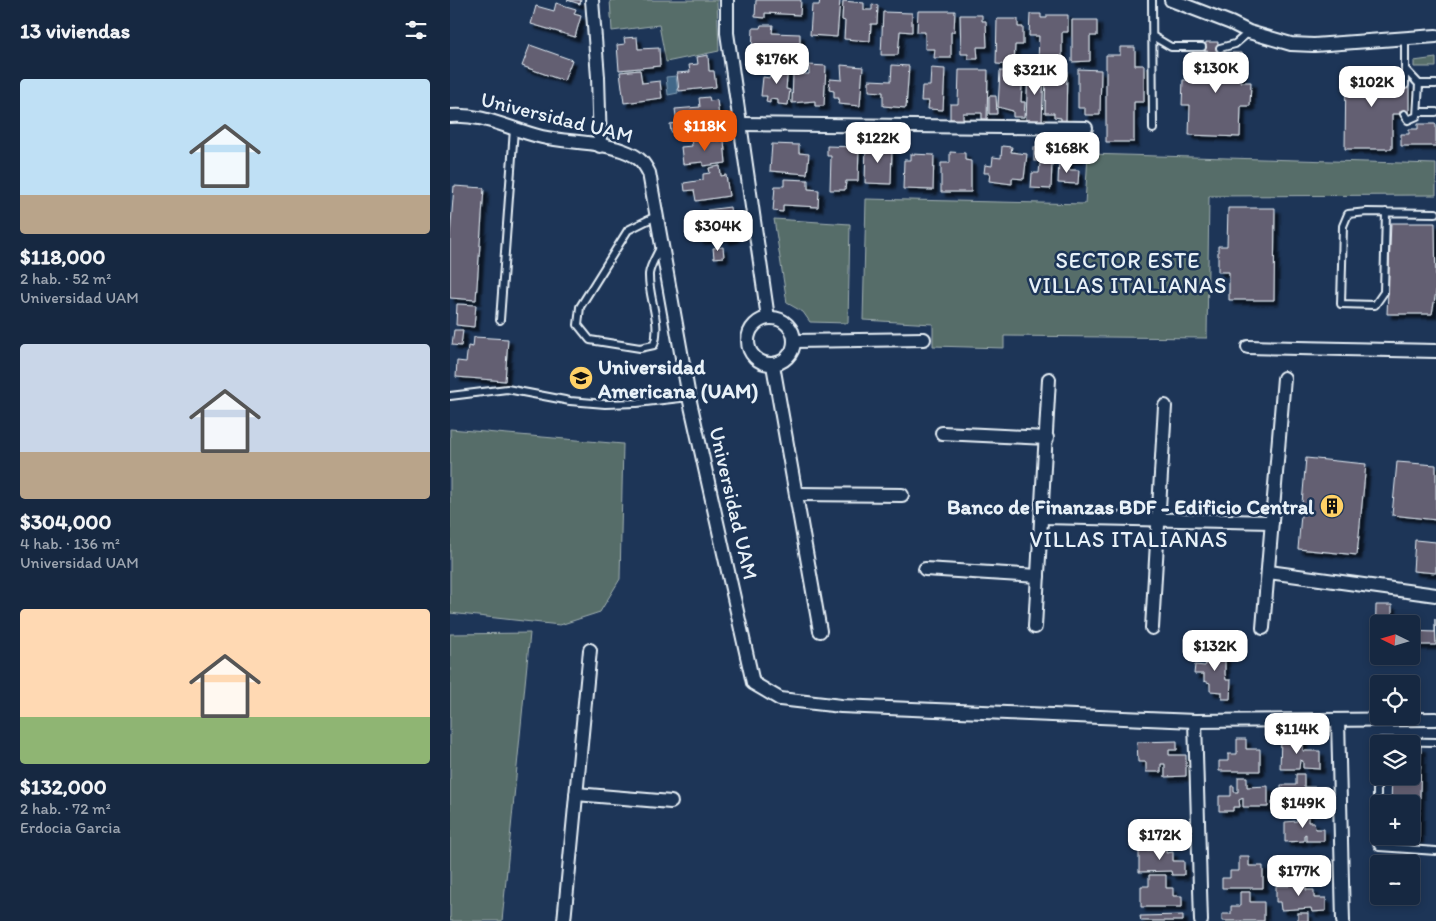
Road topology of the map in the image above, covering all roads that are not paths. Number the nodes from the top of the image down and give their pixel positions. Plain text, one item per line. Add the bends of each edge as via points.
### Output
1 (592, 0) edge
2 (727, 0) edge
3 (1152, 0) edge
4 (1170, 0) edge
5 (1249, 32) junction
6 (1436, 36) edge
7 (1154, 37) junction
8 (1405, 39) junction
9 (1202, 47) dead end
10 (1220, 48) dead end
11 (1406, 69) junction
12 (1419, 84) junction
13 (1436, 84) edge
14 (1405, 85) dead end
15 (1418, 112) junction
16 (1436, 112) edge
17 (1404, 114) dead end
18 (450, 116) edge
19 (739, 124) junction
20 (514, 128) junction
21 (1086, 128) dead end
22 (1153, 129) dead end
23 (600, 146) junction
24 (1386, 212) junction
25 (1436, 213) edge
26 (656, 216) junction
27 (661, 245) junction
28 (768, 318) junction
29 (500, 320) dead end
30 (924, 339) dead end
31 (795, 341) junction
32 (1248, 347) dead end
33 (1436, 351) edge
34 (773, 365) junction
35 (1284, 378) dead end
36 (1049, 379) dead end
37 (450, 396) edge
38 (689, 397) junction
39 (1166, 406) dead end
40 (942, 434) dead end
41 (1047, 438) junction
42 (797, 494) junction
43 (902, 495) dead end
44 (1042, 517) junction
45 (1158, 520) junction
46 (1272, 522) junction
47 (925, 569) dead end
48 (1270, 572) junction
49 (1038, 576) junction
50 (1436, 595) edge
51 (1035, 627) dead end
52 (1152, 628) dead end
53 (1263, 628) dead end
54 (820, 631) dead end
55 (590, 650) dead end
56 (1436, 719) edge
57 (1338, 720) junction
58 (1196, 721) junction
59 (1436, 742) edge
60 (576, 794) junction
61 (671, 802) dead end
62 (1436, 851) edge
63 (564, 921) edge
64 (1201, 921) edge
65 (1343, 921) edge

1 - 23 street
2 - 19 street via 726,34
3 - 7 lane
4 - 5 street
5 - 8 street via 1291,44
5 - 10 lane via 1235,44
6 - 8 street
7 - 9 lane via 1171,46
7 - 22 lane
8 - 11 lane
11 - 12 lane
11 - 14 lane
12 - 13 lane
12 - 15 lane
15 - 16 lane
15 - 17 lane via 1412,120 1406,119
18 - 20 street, Universidad UAM via 481,118
19 - 21 street
19 - 28 street
20 - 23 street, Universidad UAM via 541,137
20 - 29 lane
23 - 26 street, Universidad UAM via 627,152 642,160 649,174
24 - 24 lane via 1348,214 1342,226 1341,304 1375,305 1384,292
24 - 25 lane
26 - 27 street, Universidad UAM
26 - 27 lane via 628,230 580,307 578,325 590,340 640,348 654,344 657,335 649,272
27 - 38 street, Universidad UAM
28 - 31 street via 776,318 789,326
28 - 34 street via 754,325 748,348 758,361
30 - 31 street
31 - 34 street via 792,353
32 - 33 street
34 - 42 street
35 - 46 street
36 - 41 street
37 - 38 lane via 507,389 606,404 637,404
38 - 58 street, Universidad UAM via 753,683 780,699 841,706
39 - 45 street
40 - 41 street
41 - 44 street
42 - 43 street
42 - 54 street
44 - 45 street
44 - 49 street
45 - 46 street
45 - 52 street
46 - 48 street
47 - 49 street
48 - 50 street
48 - 53 street
49 - 51 street
55 - 60 street
56 - 57 street, Universidad UAM
57 - 58 street, Universidad UAM
57 - 65 street
58 - 64 street
59 - 62 lane via 1381,741 1377,756 1379,848
60 - 61 street
60 - 63 street

